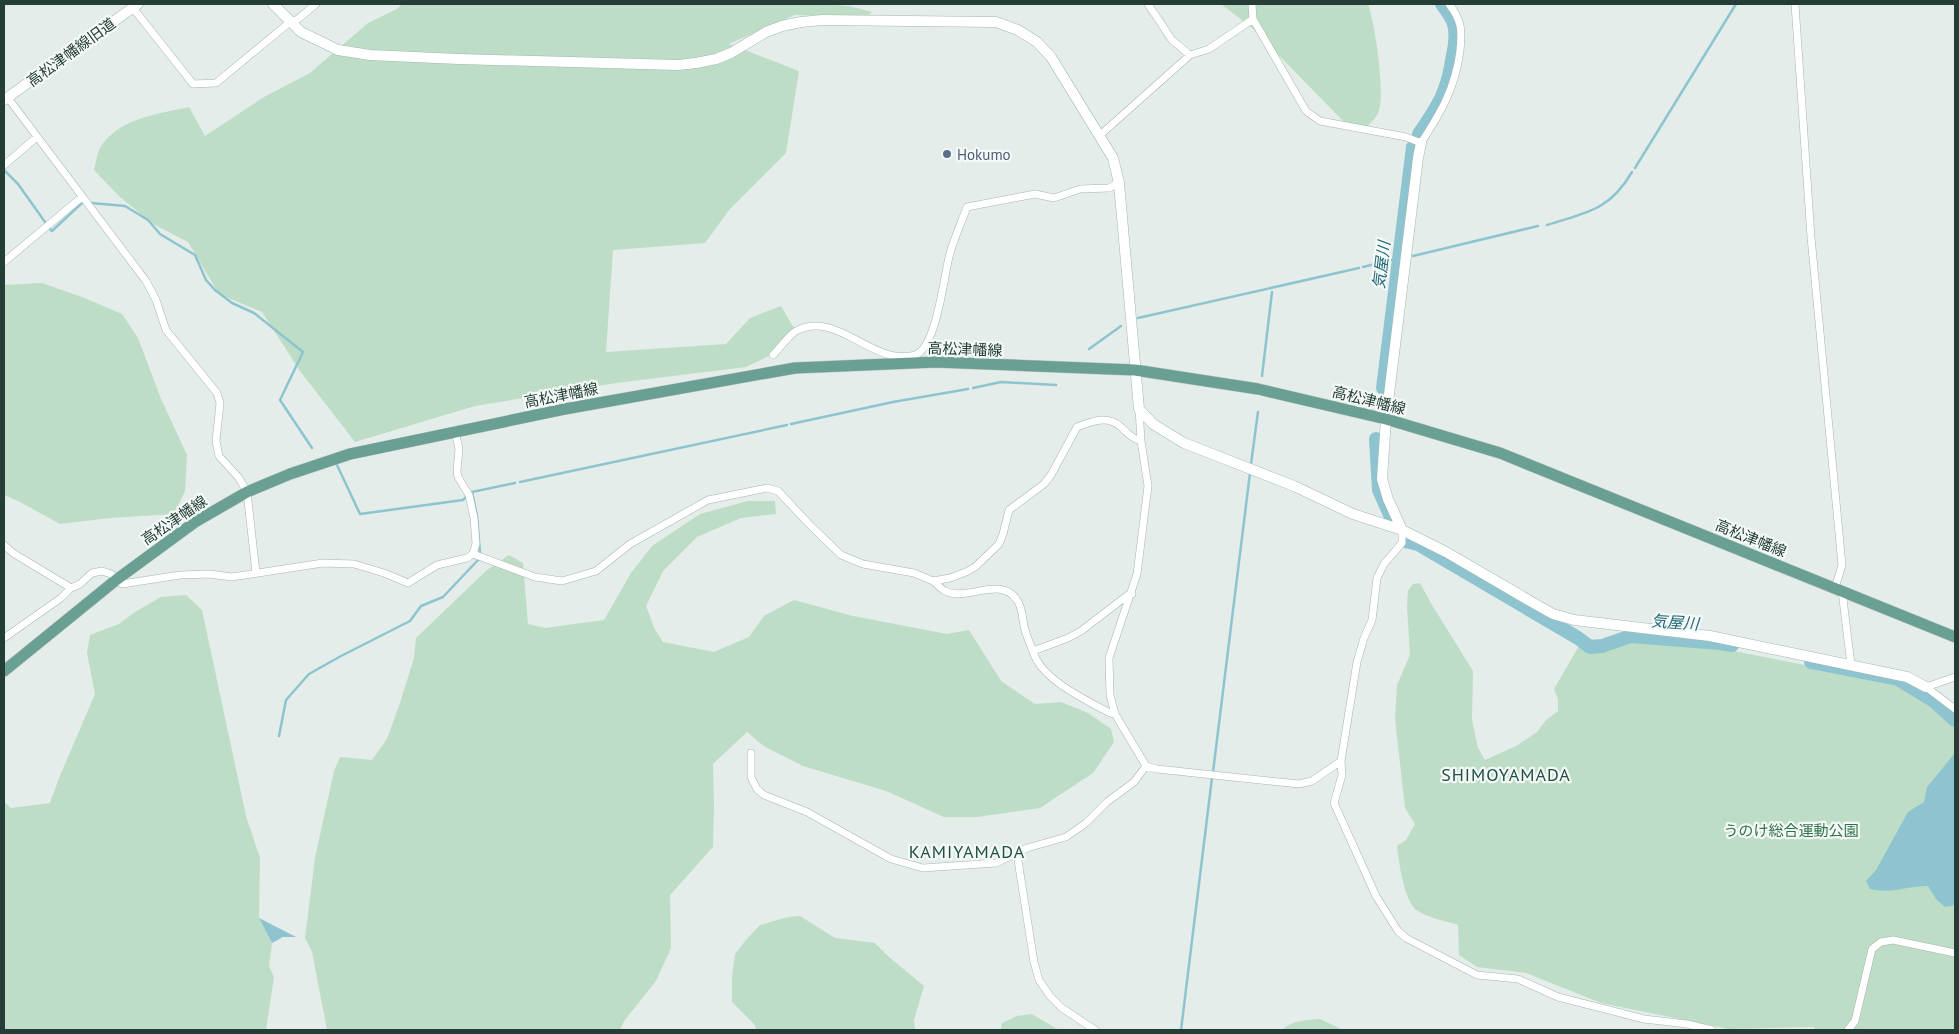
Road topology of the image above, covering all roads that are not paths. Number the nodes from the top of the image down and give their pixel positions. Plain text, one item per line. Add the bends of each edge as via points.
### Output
1 (273, 4) edge
2 (316, 4) edge
3 (1148, 4) edge
4 (1252, 4) edge
5 (1450, 4) edge
6 (1795, 4) edge
7 (136, 6) edge
8 (1253, 18) junction
9 (290, 22) junction
10 (1190, 55) junction
11 (6, 99) edge
12 (1099, 136) junction
13 (38, 137) junction
14 (1421, 143) junction
15 (4, 165) edge
16 (1119, 183) junction
17 (82, 197) junction
18 (4, 262) edge
19 (873, 348) junction
20 (773, 356) dead end
21 (874, 365) junction
22 (1135, 370) junction
23 (1139, 409) junction
24 (1386, 419) junction
25 (455, 431) junction
26 (1141, 441) junction
27 (247, 492) junction
28 (1402, 530) junction
29 (4, 545) edge
30 (473, 554) junction
31 (256, 573) junction
32 (116, 580) junction
33 (933, 581) junction
34 (71, 588) junction
35 (1838, 589) junction
36 (1132, 594) junction
37 (1955, 637) edge
38 (4, 638) edge
39 (1032, 651) junction
40 (1851, 665) junction
41 (4, 671) edge
42 (1955, 677) edge
43 (1926, 687) junction
44 (1955, 709) edge
45 (1114, 714) junction
46 (751, 753) dead end
47 (1341, 761) junction
48 (1146, 766) junction
49 (1017, 854) junction
50 (1955, 953) edge
51 (1095, 1030) edge
52 (1712, 1030) edge
53 (1848, 1030) edge

1 - 9 street
2 - 9 street
3 - 10 street via 1172,40
4 - 8 street
5 - 14 street via 1458,15 1462,32 1457,72 1442,112
6 - 35 street via 1811,237 1842,565
7 - 9 street via 193,84 216,83
7 - 11 street, 高松津幡線旧道
8 - 10 street via 1208,49
8 - 14 street via 1306,111 1320,121 1406,137
9 - 12 street via 301,32 338,50 370,54 678,65 716,59 766,32 801,22 996,22 1037,42 1052,57
10 - 12 street
11 - 13 street
12 - 16 street via 1113,158
13 - 15 street
13 - 17 street
14 - 24 street
16 - 19 street via 1109,188 1080,189 1054,198 1035,194 967,207 949,257 936,317 924,347 910,356 886,354
16 - 22 street
17 - 18 street
17 - 27 street via 146,281 166,330 217,394 220,403 216,441 220,456
19 - 20 street via 817,325 794,332
19 - 21 street
21 - 22 main road, 高松津幡線 via 936,362
21 - 25 main road, 高松津幡線 via 795,368
22 - 23 street
22 - 24 main road, 高松津幡線 via 1258,388
23 - 26 street
23 - 28 street via 1153,424 1184,443 1294,486 1353,514
24 - 28 street via 1382,479
24 - 35 main road, 高松津幡線 via 1500,453
25 - 27 main road, 高松津幡線 via 350,454
25 - 30 street via 459,449 458,477 469,495 474,518 476,544
26 - 33 street via 1133,439 1109,420 1077,427 1044,484 1008,510 999,544 975,567 950,578
26 - 36 street via 1148,486
27 - 31 street
27 - 32 main road, 高松津幡線 via 195,522
28 - 40 street via 1553,614 1574,620 1710,636
28 - 47 street via 1402,544 1384,564 1377,578 1372,620 1357,662
29 - 34 street
30 - 31 street via 437,565 408,583 354,564 324,563
30 - 33 street via 535,577 562,581 596,571 630,544 708,500 767,488 778,490 841,555 863,564 914,573
31 - 32 street via 232,577 180,575 122,584
32 - 34 street via 102,571 92,573
32 - 41 main road, 高松津幡線
33 - 39 street via 944,591 955,594 998,588 1010,593 1020,605
34 - 38 street
35 - 37 main road, 高松津幡線
35 - 40 street
36 - 39 street via 1082,631
36 - 45 street via 1109,658
39 - 45 street via 1035,661 1061,685
40 - 43 street via 1907,677
42 - 43 street
43 - 44 street
45 - 48 street
46 - 49 street via 751,776 764,795 807,812 891,859 923,868 961,867 996,863
47 - 48 street via 1312,781 1300,784
47 - 52 street via 1342,775 1334,803 1376,896 1398,932 1406,938 1477,975 1518,979 1558,997 1644,1019
48 - 49 street via 1134,782 1066,837
49 - 51 street via 1039,980 1062,1008
50 - 53 street via 1893,940 1881,942 1872,950 1855,1021

